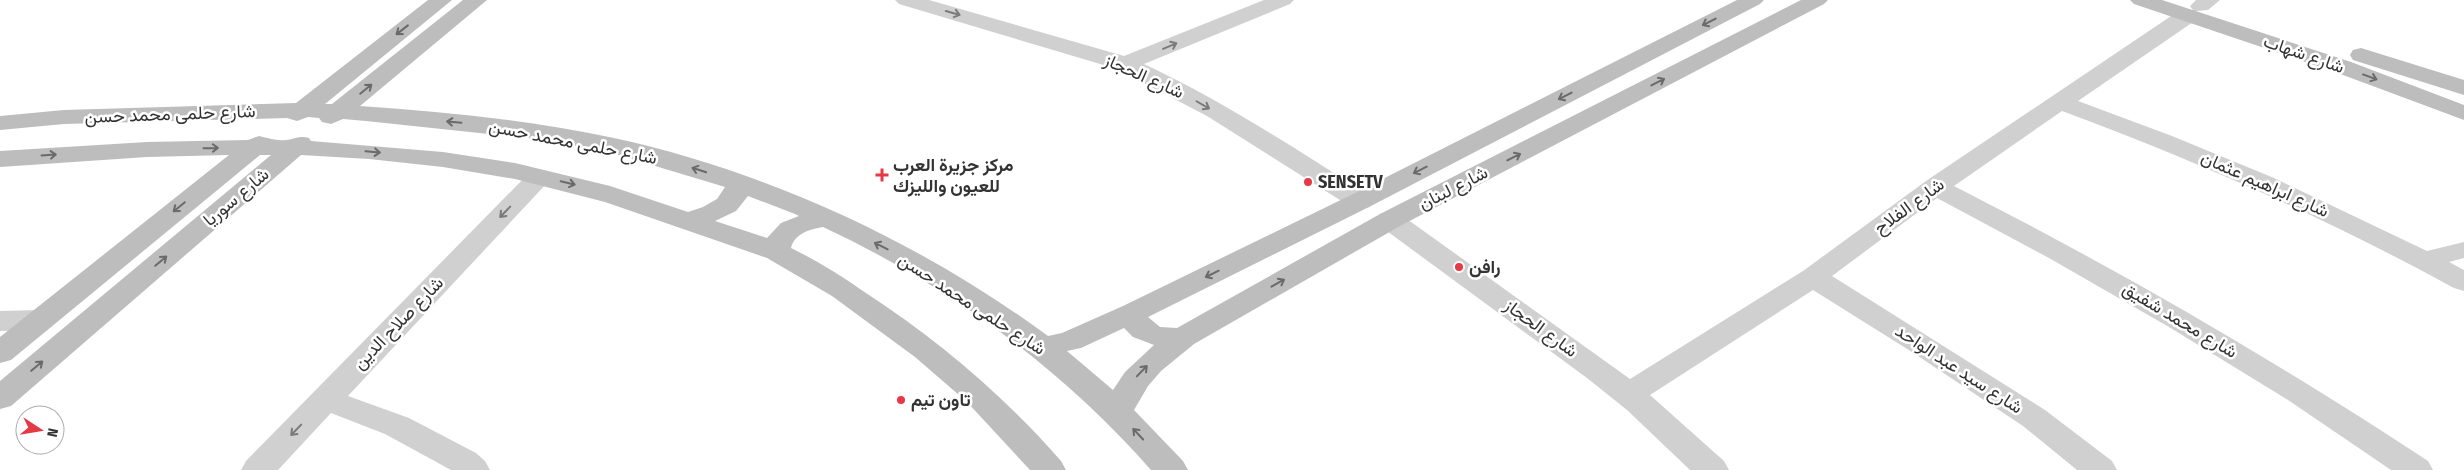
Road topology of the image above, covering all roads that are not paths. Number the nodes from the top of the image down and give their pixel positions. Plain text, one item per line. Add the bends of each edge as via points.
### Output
1 (441, 0) edge
2 (476, 0) edge
3 (906, 0) edge
4 (1235, 0) edge
5 (1283, 0) edge
6 (1753, 0) edge
7 (1817, 0) edge
8 (2141, 0) edge
9 (2195, 5) edge
10 (1258, 9) junction
11 (1125, 64) junction
12 (2464, 88) edge
13 (2059, 102) junction
14 (302, 110) junction
15 (339, 111) junction
16 (2464, 113) edge
17 (0, 124) edge
18 (253, 147) junction
19 (293, 148) junction
20 (0, 159) edge
21 (539, 177) junction
22 (739, 184) junction
23 (1934, 187) junction
24 (1360, 201) junction
25 (688, 220) junction
26 (826, 220) junction
27 (1390, 220) junction
28 (2464, 250) edge
29 (778, 253) junction
30 (2424, 260) junction
31 (1813, 277) junction
32 (2464, 282) edge
33 (1133, 313) junction
34 (40, 320) junction
35 (0, 321) edge
36 (1182, 337) junction
37 (1041, 347) junction
38 (0, 353) edge
39 (1629, 394) junction
40 (0, 398) edge
41 (325, 399) junction
42 (1116, 412) junction
43 (1689, 458) edge
44 (258, 470) edge
45 (473, 470) edge
46 (1049, 470) edge
47 (1171, 470) edge
48 (1712, 470) edge
49 (2100, 470) edge
50 (2416, 470) edge

1 -> 14 street, شارع سوريا
15 -> 2 street, شارع سوريا
3 -> 11 street, شارع الحجاز
4 - 10 street
5 - 10 street
6 -> 24 street, شارع لبنان
27 -> 7 street, شارع لبنان
8 - 9 street, شارع شهاب
9 - 12 street, شارع شهاب
9 - 13 street, شارع الفلاح
9 -> 16 street, شارع شهاب via 2342,67
11 -> 10 street
11 -> 24 street, شارع الحجاز via 1280,149
13 - 23 street, شارع الفلاح
13 - 30 street, شارع ابراهيم عثمان via 2276,187
14 - 15 street, شارع حلمى محمد حسن
14 - 17 street, شارع حلمى محمد حسن via 64,117
14 - 18 street, شارع سوريا
15 - 19 street, شارع سوريا
22 -> 15 street, شارع حلمى محمد حسن via 616,146 556,135 491,125
18 - 19 street, شارع حلمى محمد حسن
20 -> 18 street, شارع حلمى محمد حسن via 117,150
18 -> 34 street, شارع سوريا
19 -> 21 street, شارع حلمى محمد حسن via 423,157
40 -> 19 street, شارع سوريا
21 -> 25 street, شارع حلمى محمد حسن via 629,200
21 -> 41 street, شارع صلاح الدين
22 - 25 street via 738,191 726,206
22 - 26 street, شارع حلمى محمد حسن
23 - 31 street, شارع الفلاح
23 - 50 street, شارع محمد شفيق via 2142,296 2253,363
24 -> 33 street, شارع لبنان
25 - 29 street, شارع حلمى محمد حسن
26 - 29 street via 804,223 785,233 777,246
37 -> 26 street, شارع حلمى محمد حسن via 952,286 897,254
36 -> 27 street, شارع لبنان
27 - 39 street, شارع الحجاز
28 - 30 street
29 - 46 street, شارع حلمى محمد حسن via 864,304 914,341 1002,419
30 - 32 street, شارع ابراهيم عثمان
31 - 39 street, شارع الفلاح
31 - 49 street, شارع سيد عبد الواحد via 2034,418
33 - 36 street via 1134,321 1148,334
33 - 37 street, شارع لبنان via 1070,341
34 - 35 street
34 - 38 street, شارع سوريا
42 -> 36 street, شارع لبنان via 1136,379
37 - 42 street, شارع حلمى محمد حسن
39 - 43 street, شارع الحجاز
41 -> 44 street, شارع صلاح الدين
41 - 45 street via 397,426
47 -> 42 street, شارع حلمى محمد حسن
43 - 48 street, شارع الحجاز

